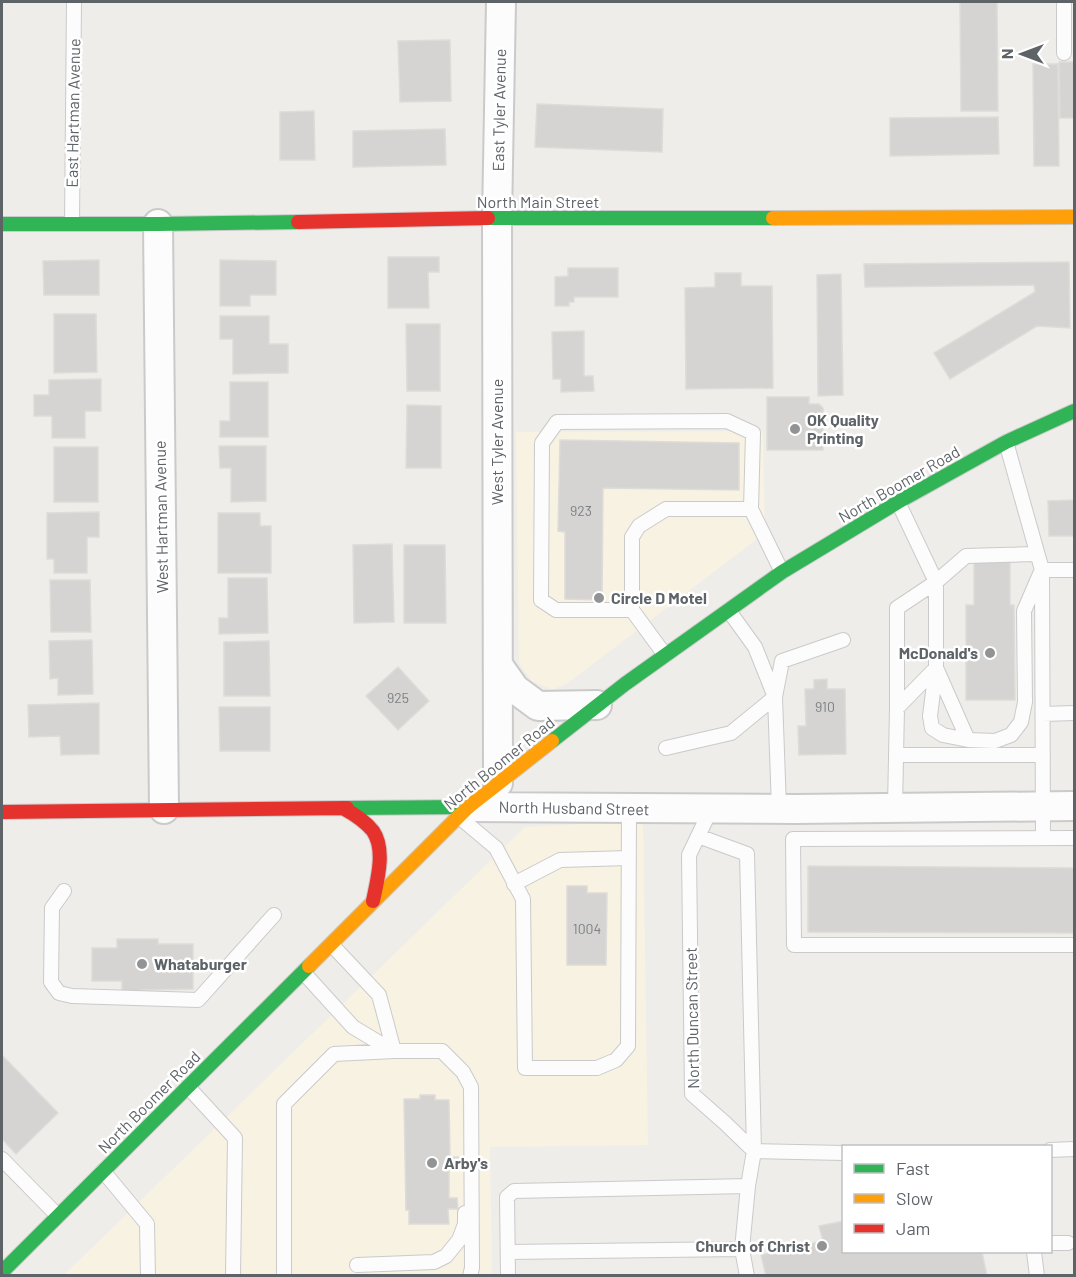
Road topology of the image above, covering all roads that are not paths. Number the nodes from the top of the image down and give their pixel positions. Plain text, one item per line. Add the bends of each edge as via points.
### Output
1 (74, 2) edge
2 (501, 2) edge
3 (1064, 2) edge
4 (1064, 53) dead end
5 (1074, 217) edge
6 (497, 218) junction
7 (2, 224) edge
8 (72, 224) junction
9 (158, 224) junction
10 (1074, 411) edge
11 (1006, 442) junction
12 (898, 502) junction
13 (751, 509) junction
14 (1037, 554) junction
15 (1042, 570) junction
16 (1074, 570) edge
17 (783, 572) junction
18 (936, 582) junction
19 (632, 610) junction
20 (729, 611) junction
21 (843, 640) dead end
22 (665, 655) junction
23 (498, 665) junction
24 (936, 668) junction
25 (775, 697) junction
26 (597, 705) junction
27 (897, 708) junction
28 (1074, 713) edge
29 (1043, 714) junction
30 (968, 740) junction
31 (666, 748) dead end
32 (896, 754) junction
33 (1043, 755) junction
34 (498, 783) junction
35 (1074, 806) edge
36 (343, 807) junction
37 (894, 807) junction
38 (1043, 807) junction
39 (629, 808) junction
40 (164, 809) junction
41 (711, 809) junction
42 (2, 812) edge
43 (463, 812) junction
44 (792, 821) junction
45 (698, 837) junction
46 (1043, 838) junction
47 (1074, 838) edge
48 (629, 858) junction
49 (514, 884) junction
50 (64, 891) dead end
51 (373, 901) junction
52 (274, 915) dead end
53 (331, 944) junction
54 (1074, 945) edge
55 (303, 972) junction
56 (394, 1052) junction
57 (464, 1072) junction
58 (188, 1087) junction
59 (1074, 1149) edge
60 (1052, 1150) edge
61 (754, 1151) junction
62 (842, 1153) edge
63 (2, 1159) edge
64 (103, 1171) junction
65 (748, 1186) junction
66 (58, 1216) junction
67 (1068, 1243) dead end
68 (1052, 1244) edge
69 (742, 1249) junction
70 (508, 1252) junction
71 (1034, 1253) edge
72 (357, 1265) dead end
73 (2, 1272) edge
74 (148, 1275) edge
75 (233, 1275) edge
76 (284, 1275) edge
77 (470, 1275) edge
78 (508, 1275) edge
79 (747, 1275) edge
80 (1037, 1275) edge

1 - 8 lane, East Hartman Avenue
2 - 6 street, East Tyler Avenue
3 - 4 lane
5 - 6 street, North Main Street
6 - 9 street, North Main Street
6 - 23 street, West Tyler Avenue
7 - 8 street, North Main Street
8 - 9 street, North Main Street
9 - 40 street, West Hartman Avenue
10 - 11 street, North Boomer Road
11 - 12 street, North Boomer Road
11 - 14 lane
12 - 17 street, North Boomer Road
12 - 18 lane
13 - 17 lane
13 - 19 lane via 666,509 639,526 632,537
13 - 19 lane via 753,433 727,421 557,422 542,443 541,600 556,610
14 - 15 lane
14 - 18 lane via 966,556
15 - 16 lane
15 - 29 lane
15 - 30 lane via 1024,611 1025,702 1021,722 1011,735 995,741
17 - 20 street, North Boomer Road
18 - 24 lane
18 - 27 lane via 897,608
19 - 22 lane
20 - 22 street, North Boomer Road
20 - 25 lane via 755,647
21 - 25 lane via 782,661
22 - 26 street, North Boomer Road
23 - 26 street via 515,689 538,706
23 - 34 street, West Tyler Avenue
24 - 27 lane
24 - 30 lane
24 - 30 lane via 932,728 943,735
25 - 31 lane via 731,733
25 - 44 lane
26 - 34 street, North Boomer Road
27 - 32 lane
28 - 29 lane
29 - 33 lane
32 - 33 lane
32 - 37 lane
33 - 38 lane
34 - 43 street, North Boomer Road
35 - 38 street, North Husband Street
36 - 40 street, North Husband Street
36 - 43 street, North Husband Street
36 - 51 street via 375,835 379,869
37 - 38 street, North Husband Street
37 - 44 street, North Husband Street
38 - 46 lane
39 - 41 street, North Husband Street
39 - 43 street, North Husband Street
39 - 48 lane
40 - 42 street, North Husband Street
41 - 44 street, North Husband Street
41 - 45 lane, North Duncan Street
43 - 49 lane via 496,848
43 - 51 street, North Boomer Road
44 - 46 lane
44 - 54 lane via 794,945
45 - 61 lane, North Duncan Street via 689,855 692,1094
45 - 61 lane via 747,854
46 - 47 lane
48 - 49 lane via 560,860
48 - 49 lane via 628,1046 616,1060 597,1068 525,1068 523,899
50 - 52 lane via 52,908 51,982 59,993 72,996 198,1000
51 - 53 street, North Boomer Road
53 - 55 street, North Boomer Road
53 - 56 lane via 380,995
55 - 56 lane via 353,1028
55 - 58 street, North Boomer Road
56 - 57 lane via 442,1051
56 - 76 lane via 334,1054 285,1104
57 - 72 lane via 465,1224 459,1240 446,1256 434,1262
57 - 77 lane via 471,1087
58 - 64 street, North Boomer Road
58 - 75 lane via 235,1138
59 - 60 lane
61 - 62 lane
61 - 65 lane
63 - 66 lane
64 - 66 street, North Boomer Road
64 - 74 lane via 147,1224
65 - 69 lane
65 - 70 lane via 514,1191 507,1197
66 - 73 street, North Boomer Road
67 - 68 lane
69 - 70 lane
69 - 79 lane
70 - 78 lane
71 - 80 lane

